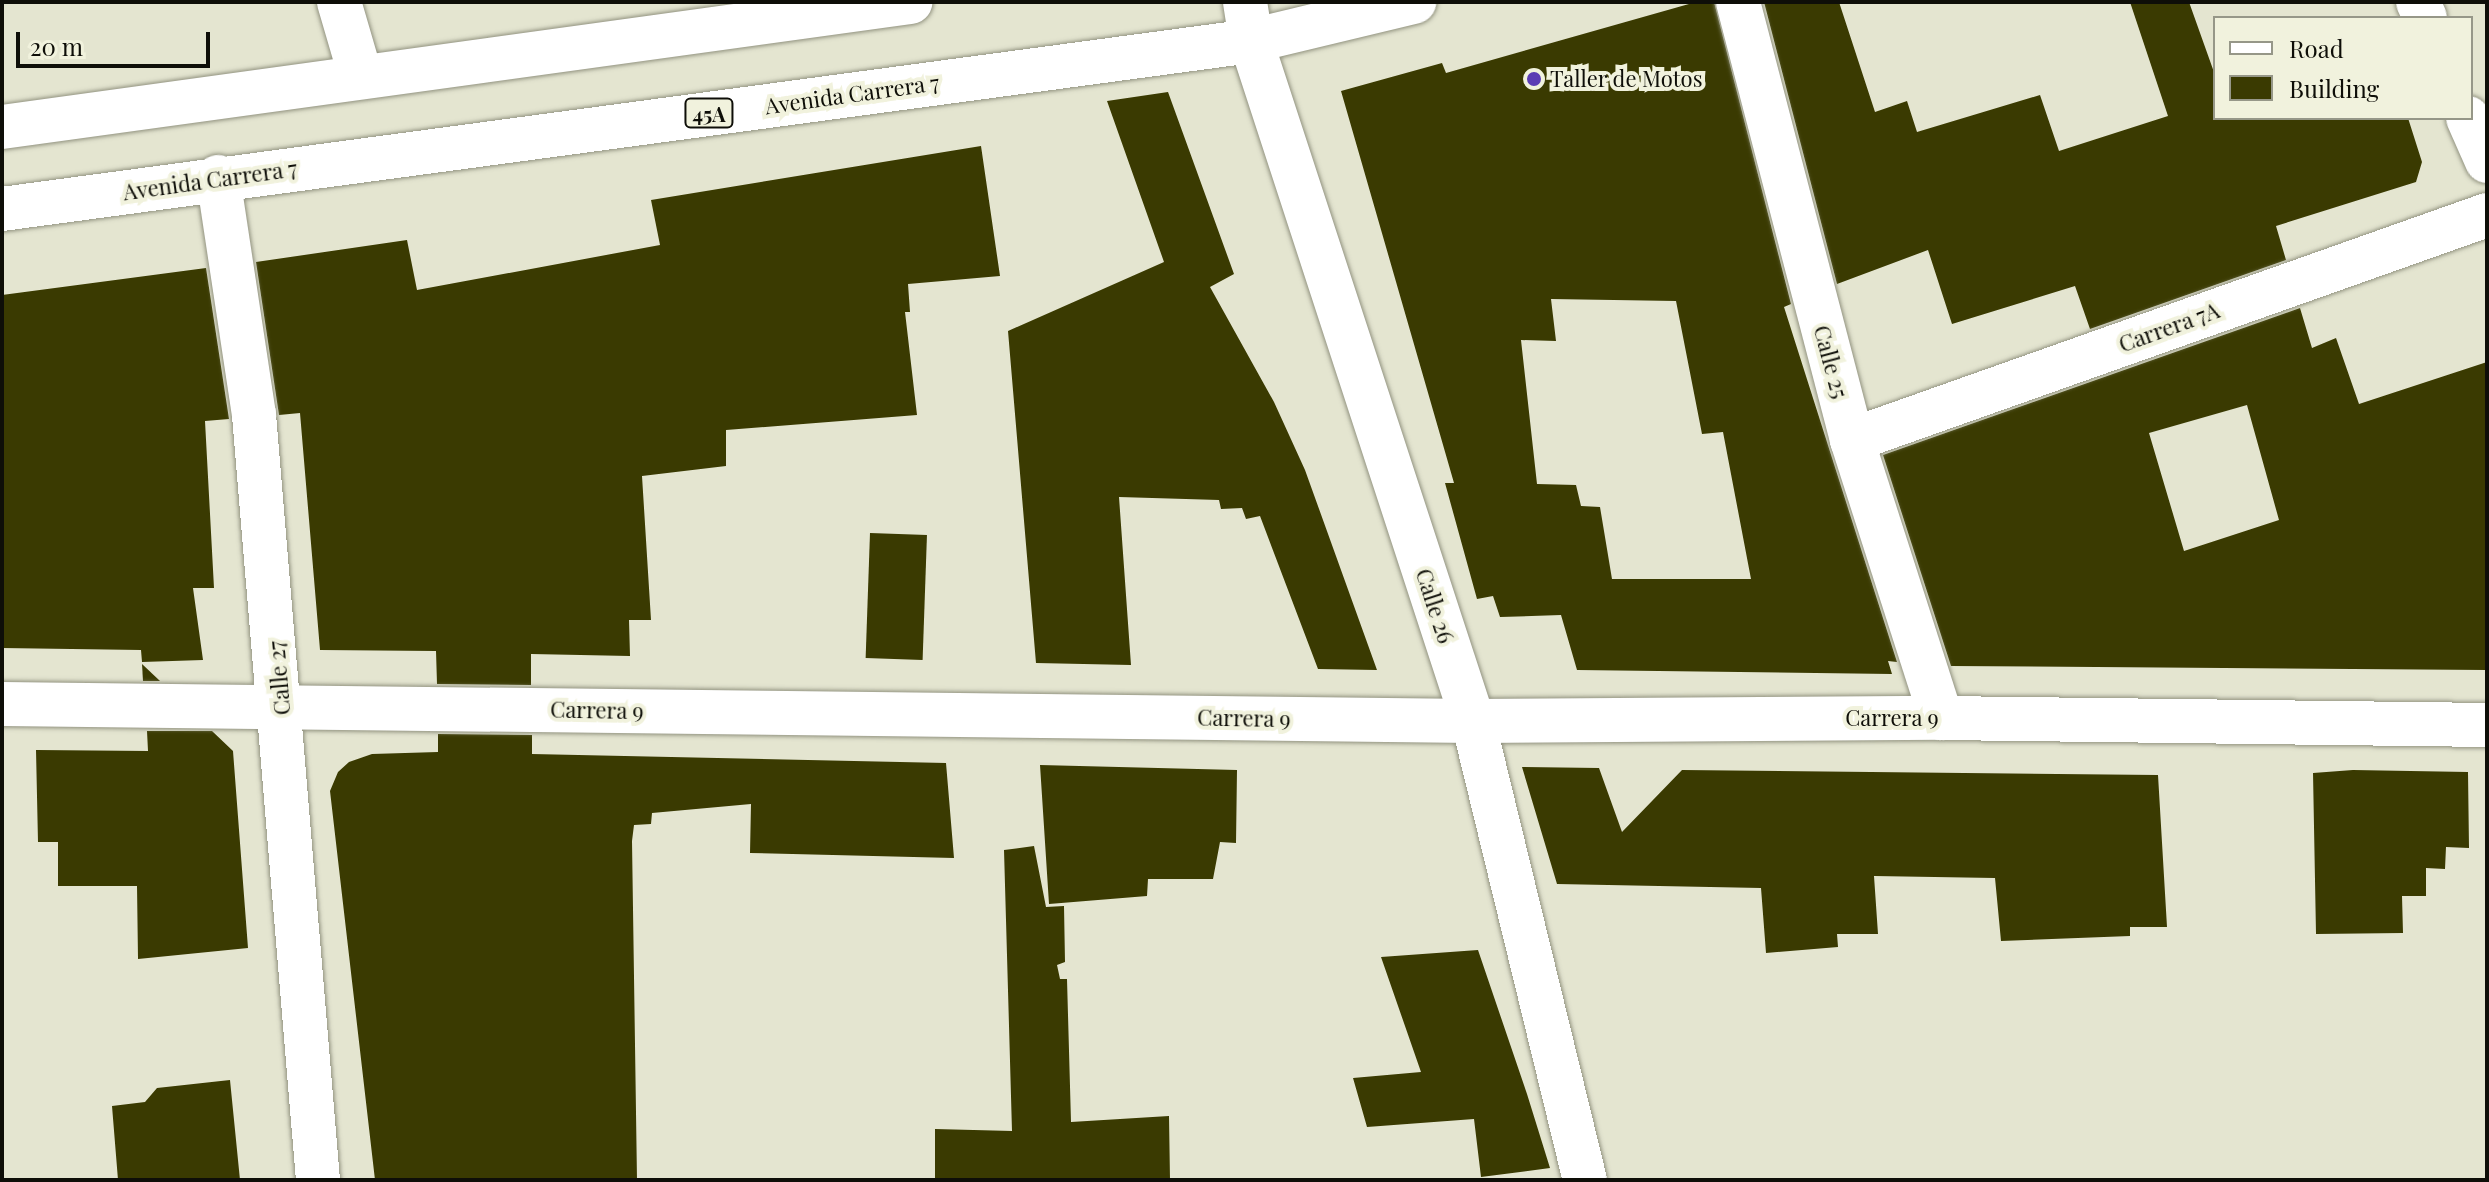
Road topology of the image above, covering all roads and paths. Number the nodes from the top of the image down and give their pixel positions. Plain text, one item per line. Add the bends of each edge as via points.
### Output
1 (339, 2) edge
2 (910, 2) edge
3 (1414, 2) edge
4 (1738, 2) edge
5 (1248, 22) edge
6 (361, 77) junction
7 (2469, 120) edge
8 (2, 127) edge
9 (2487, 161) edge
10 (218, 177) junction
11 (2, 209) edge
12 (2487, 215) edge
13 (1852, 440) junction
14 (2, 704) edge
15 (282, 706) junction
16 (1941, 718) junction
17 (1473, 721) junction
18 (2487, 725) edge
19 (318, 1180) edge
20 (1585, 1180) edge

1 - 6 street
2 - 6 street
3 - 5 street, Avenida Carrera 7 / 45A
4 - 13 street, Calle 25
5 - 10 street, Avenida Carrera 7 / 45A
5 - 17 street, Calle 26
6 - 8 street
7 - 9 street
10 - 11 street, Avenida Carrera 7 / 45A
10 - 15 street, Calle 27 via 254,415
12 - 13 street, Carrera 7A
13 - 16 street, Calle 25
14 - 15 street, Carrera 9
15 - 17 street, Carrera 9
15 - 19 street, Calle 27
16 - 17 street, Carrera 9
16 - 18 street, Carrera 9
17 - 20 street, Calle 26

